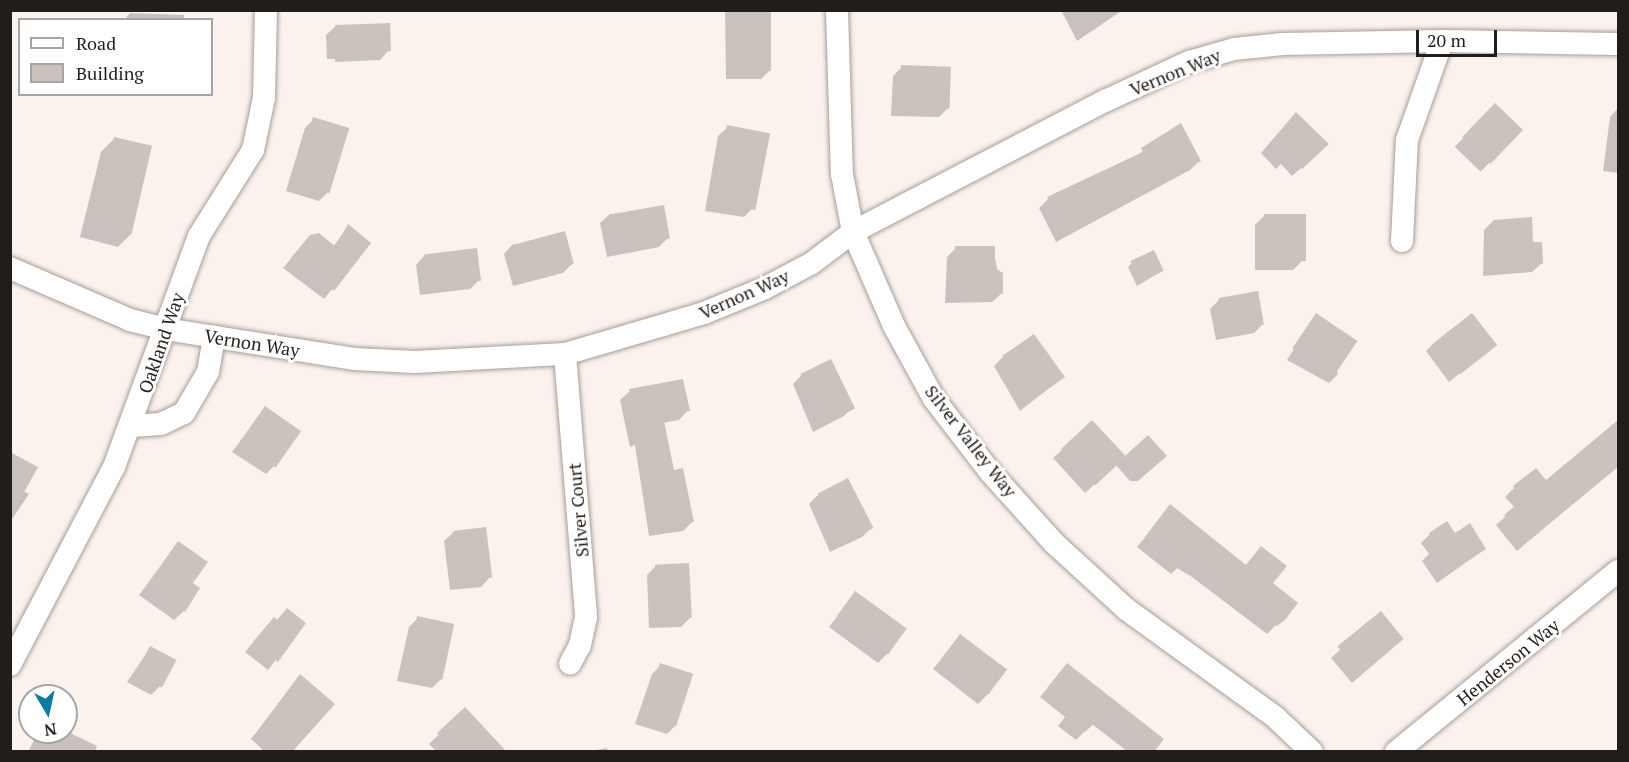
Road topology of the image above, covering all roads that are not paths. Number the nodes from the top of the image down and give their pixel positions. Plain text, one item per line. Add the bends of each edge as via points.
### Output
1 (266, 10) edge
2 (837, 10) edge
3 (1442, 41) junction
4 (1618, 44) edge
5 (853, 232) junction
6 (1402, 241) dead end
7 (10, 268) edge
8 (165, 329) junction
9 (214, 337) junction
10 (565, 354) junction
11 (131, 426) junction
12 (1618, 571) edge
13 (570, 664) dead end
14 (10, 665) edge
15 (1312, 752) edge
16 (1396, 752) edge

1 - 8 street, Oakland Way via 264,98 253,150 199,236
2 - 5 street, Silver Valley Way via 842,174
3 - 4 street, Vernon Way
3 - 5 street, Vernon Way via 1283,44 1234,49 1190,62 1105,101
3 - 6 street via 1407,140
5 - 10 street, Vernon Way via 812,263 765,288 704,313
5 - 15 street, Silver Valley Way via 894,326 934,399 991,473 1054,543 1126,609 1274,716
7 - 8 street, Vernon Way via 130,320
8 - 9 street, Vernon Way
8 - 11 street, Oakland Way
9 - 10 street, Vernon Way via 354,359 415,362
9 - 11 street via 208,372 184,413 161,424
10 - 13 street, Silver Court via 586,617 580,645
11 - 14 street, Oakland Way via 61,573
12 - 16 street, Henderson Way

